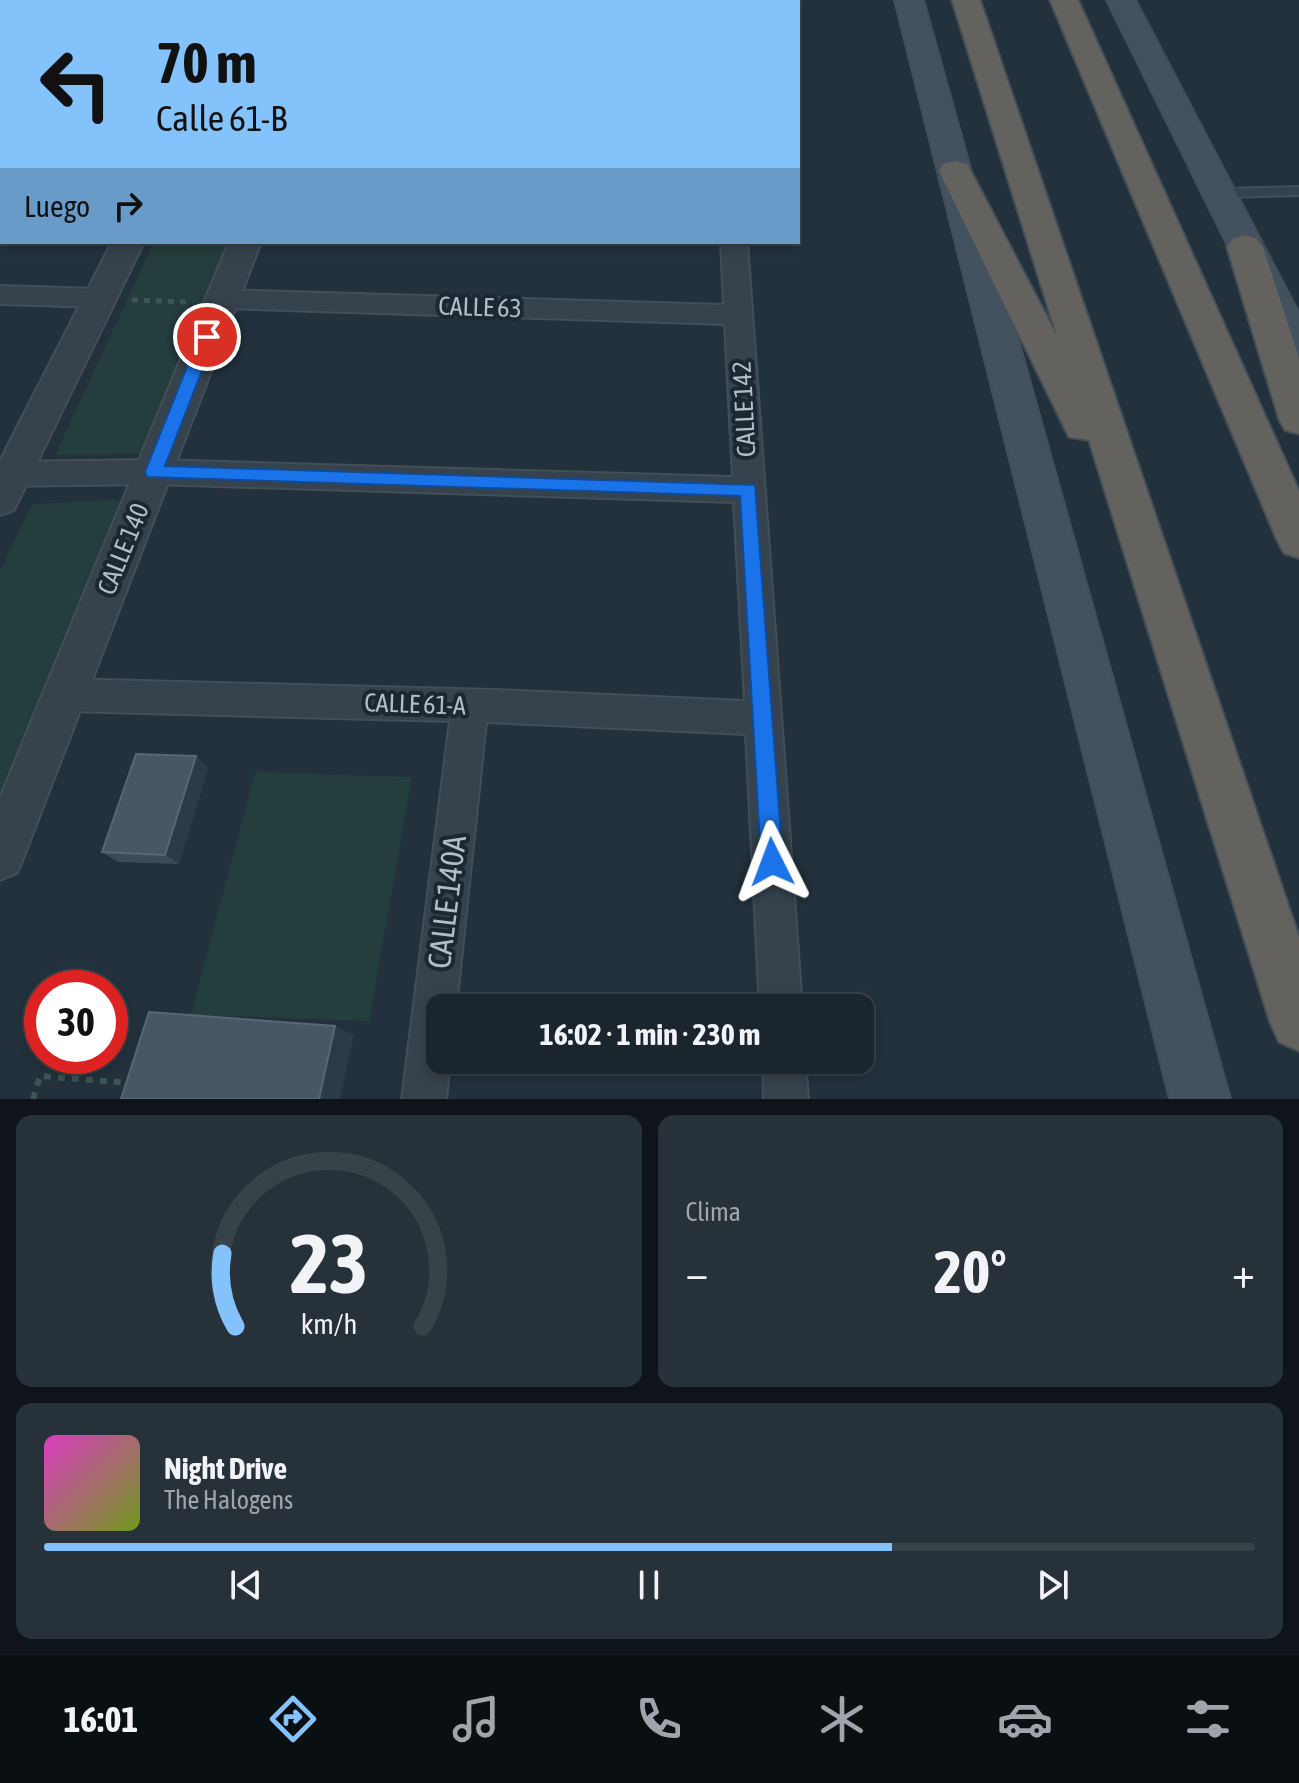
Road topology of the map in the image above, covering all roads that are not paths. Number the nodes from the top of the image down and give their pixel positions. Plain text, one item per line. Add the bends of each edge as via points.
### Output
1 (909, 0) edge
2 (966, 0) edge
3 (1064, 0) edge
4 (1121, 0) edge
5 (955, 171) junction
6 (1299, 191) edge
7 (1218, 193) junction
8 (127, 244) edge
9 (244, 244) edge
10 (734, 244) edge
11 (1245, 247) junction
12 (0, 295) edge
13 (110, 299) junction
14 (206, 300) junction
15 (738, 315) junction
16 (1299, 351) edge
17 (1299, 419) edge
18 (154, 472) junction
19 (4, 482) edge
20 (749, 490) junction
21 (1299, 540) edge
22 (1150, 559) junction
23 (66, 695) junction
24 (470, 706) junction
25 (763, 718) junction
26 (0, 856) edge
27 (780, 994) edge
28 (1299, 1022) edge
29 (785, 1074) edge
30 (424, 1099) edge
31 (786, 1099) edge
32 (1200, 1099) edge

1 - 5 main road
2 - 22 highway
3 - 21 highway
4 - 7 main road
5 - 22 highway
5 - 32 main road
6 - 7 lane
7 - 11 main road
8 - 13 street
9 - 14 street, CALLE 140
10 - 15 street, CALLE 142
11 - 16 main road
11 - 17 highway
12 - 13 street
13 - 19 street
14 - 15 street, CALLE 63
14 - 18 street, CALLE 140
15 - 20 street, CALLE 142
18 - 19 street
18 - 20 street
18 - 23 street, CALLE 140
20 - 25 street, CALLE 142
22 - 28 highway
23 - 24 street, CALLE 61-A
23 - 26 street, CALLE 140
24 - 25 street, CALLE 61-A
24 - 30 street, CALLE 140A
25 - 27 street, CALLE 142
29 - 31 street

